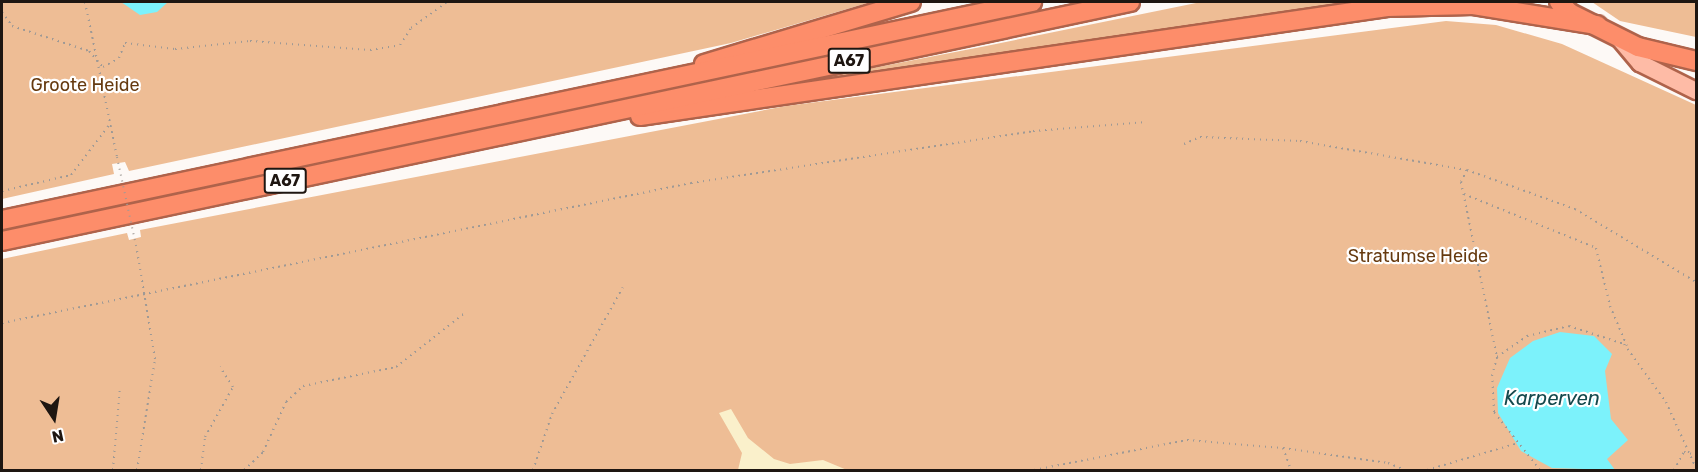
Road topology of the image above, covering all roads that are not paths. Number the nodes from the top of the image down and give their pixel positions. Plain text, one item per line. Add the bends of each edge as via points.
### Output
1 (911, 2) edge
2 (1032, 2) edge
3 (1130, 2) edge
4 (1560, 2) edge
5 (1597, 25) junction
6 (1619, 38) junction
7 (1696, 61) edge
8 (675, 77) junction
9 (1696, 91) edge
10 (569, 122) junction
11 (2, 220) edge
12 (2, 241) edge

1 - 8 highway, A67 via 727,53
2 - 8 highway, A67
3 - 10 highway, A67
4 - 5 highway
5 - 6 highway
5 - 10 highway, A67 via 1473,5 1387,7 653,115
6 - 7 highway
6 - 9 main road via 1640,63
8 - 11 highway, A67
10 - 12 highway, A67

